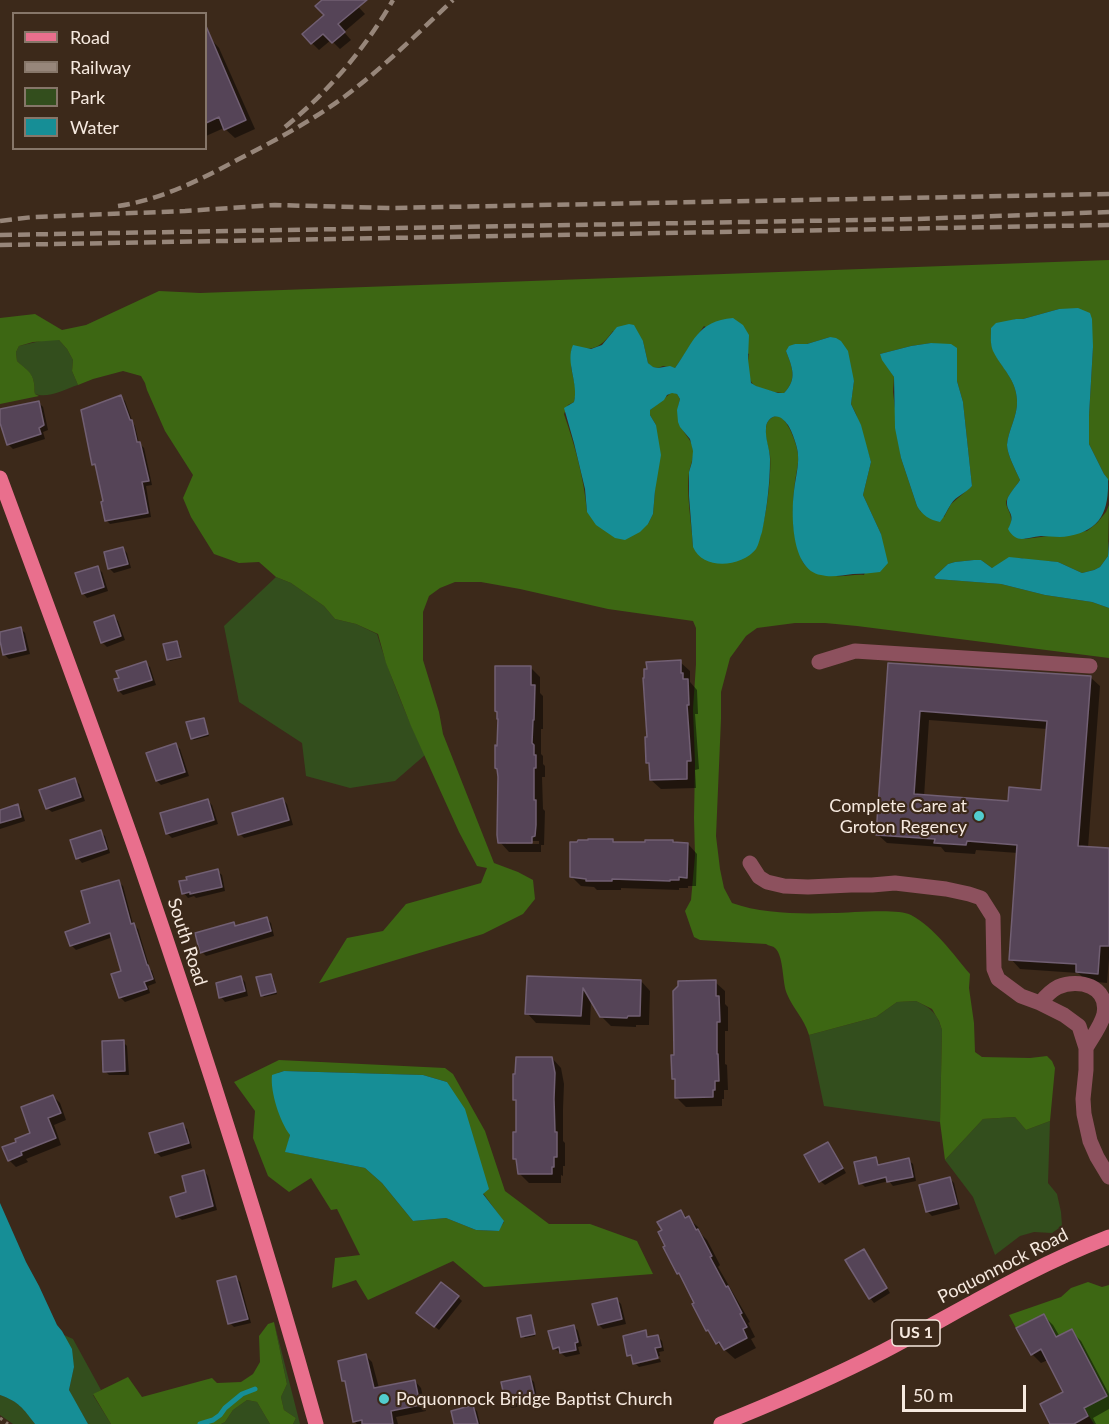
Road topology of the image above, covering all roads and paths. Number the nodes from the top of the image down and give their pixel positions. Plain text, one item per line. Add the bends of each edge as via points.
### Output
1 (0, 478) edge
2 (819, 662) dead end
3 (1090, 666) dead end
4 (750, 863) dead end
5 (1040, 1003) junction
6 (1086, 1048) junction
7 (1109, 1177) edge
8 (1109, 1237) edge
9 (0, 1418) edge
10 (8, 1424) edge
11 (316, 1424) edge
12 (721, 1424) edge

1 - 11 main road, South Road via 139,860 247,1189
2 - 3 lane via 855,651
4 - 5 lane via 759,877 784,886 895,883 981,898 993,917 993,969 998,979 1021,996
5 - 6 lane via 1079,1026
5 - 6 lane via 1055,988 1074,983 1090,986 1101,994 1104,1013
6 - 7 lane via 1084,1114 1093,1149
8 - 12 main road, Poquonnock Road / US 1 via 1057,1259 871,1357
9 - 10 path

